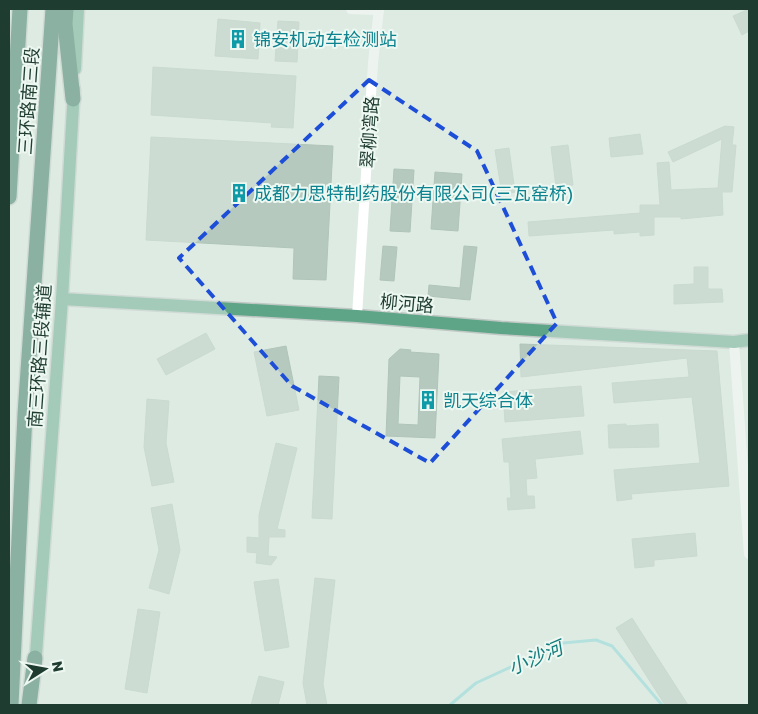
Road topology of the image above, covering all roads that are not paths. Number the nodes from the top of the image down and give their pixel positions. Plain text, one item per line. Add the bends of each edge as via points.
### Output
1 (20, 9) edge
2 (54, 9) edge
3 (66, 9) edge
4 (78, 9) edge
5 (351, 9) edge
6 (379, 9) edge
7 (73, 99) junction
8 (9, 197) edge
9 (62, 300) junction
10 (357, 316) junction
11 (749, 340) edge
12 (734, 342) junction
13 (749, 554) edge
14 (35, 658) junction
15 (11, 705) edge
16 (28, 705) edge
17 (33, 705) edge

1 - 8 highway
2 - 15 highway, 三环路南三段 via 25,414
3 - 7 highway
4 - 7 main road, 南三环路三段辅道
5 - 6 street
6 - 10 street, 翠柳湾路
7 - 9 main road, 南三环路三段辅道
9 - 10 main road, 柳河路
9 - 14 main road, 南三环路三段辅道
10 - 12 main road, 柳河路
11 - 12 main road, 柳河路
12 - 13 street
14 - 16 highway
14 - 17 main road, 南三环路三段辅道

